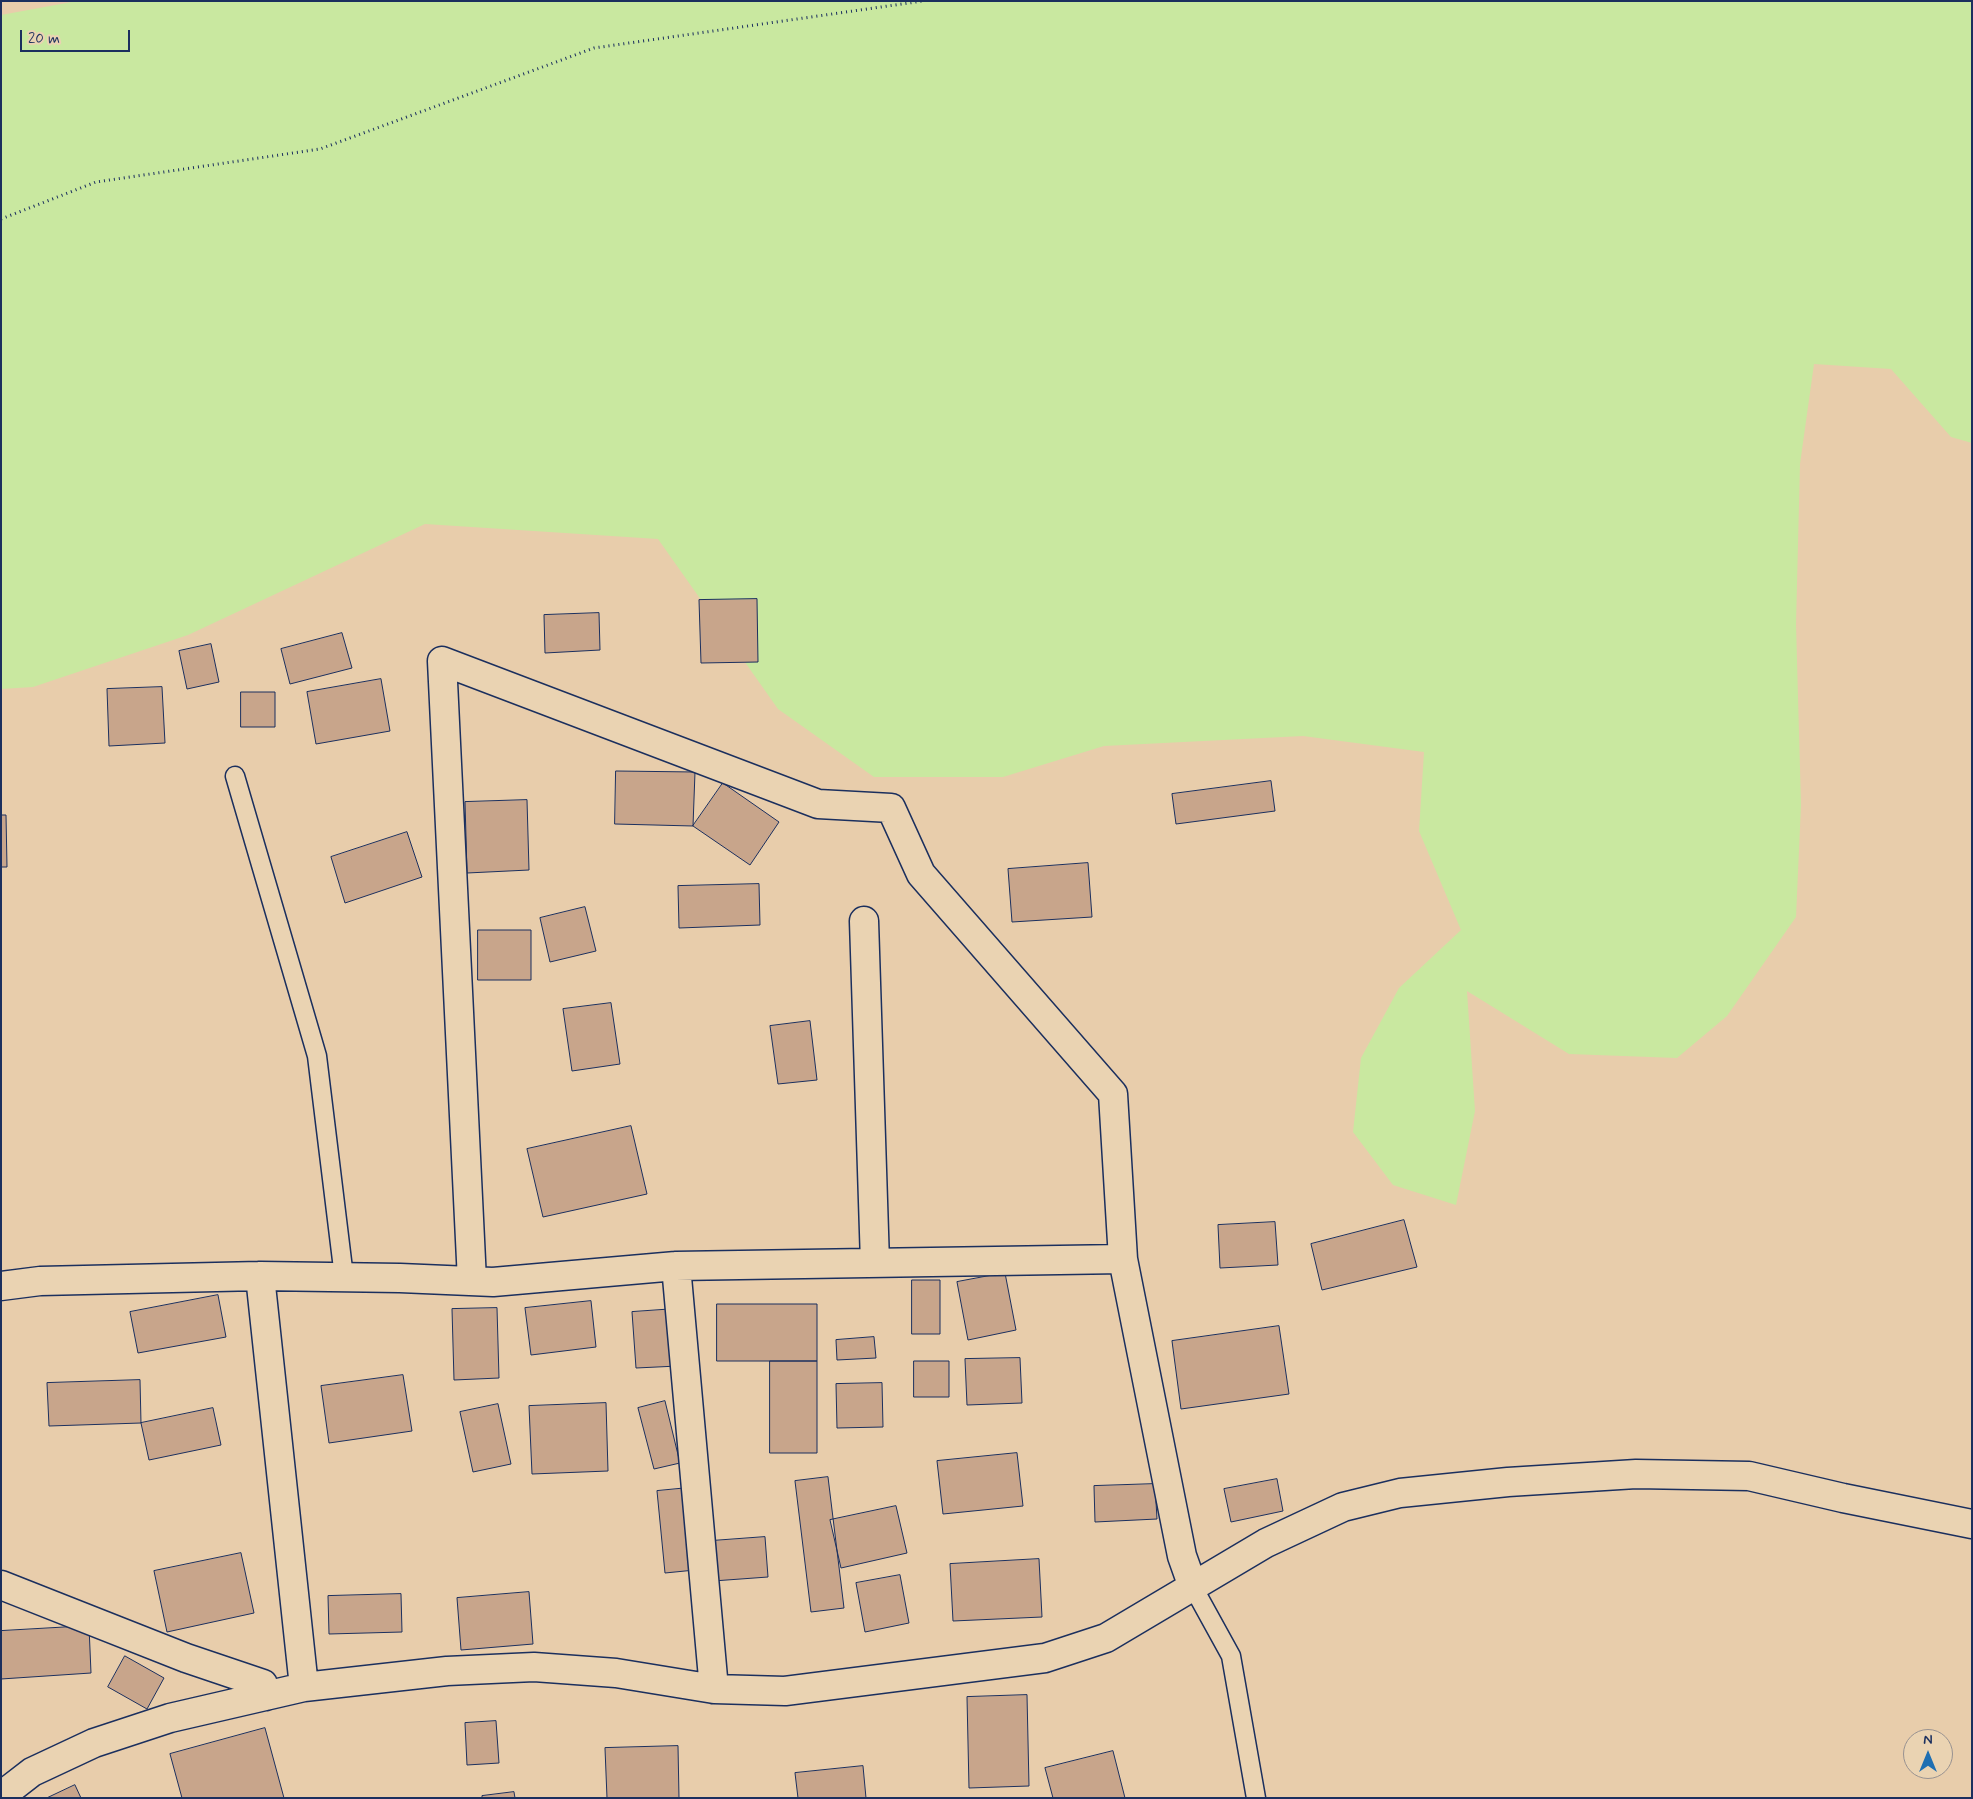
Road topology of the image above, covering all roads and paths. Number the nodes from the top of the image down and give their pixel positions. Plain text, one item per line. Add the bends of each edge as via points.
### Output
1 (923, 1) edge
2 (1, 219) edge
3 (235, 776) dead end
4 (864, 920) dead end
5 (1123, 1259) junction
6 (875, 1263) junction
7 (676, 1266) junction
8 (260, 1276) junction
9 (344, 1277) junction
10 (472, 1281) junction
11 (1, 1286) edge
12 (1972, 1524) edge
13 (1, 1585) edge
14 (1193, 1587) junction
15 (304, 1688) junction
16 (714, 1689) junction
17 (266, 1696) junction
18 (1, 1796) edge
19 (1256, 1798) edge

1 - 2 path via 594,48 320,149 96,182
3 - 9 lane via 317,1056
4 - 6 street
5 - 6 street
5 - 10 street via 1113,1094 922,874 890,808 818,804 442,661
5 - 14 street via 1182,1556
6 - 7 street
7 - 10 street via 494,1282
7 - 16 street
8 - 9 street
8 - 11 street via 40,1281
8 - 15 street
9 - 10 street
12 - 14 street via 1749,1476 1636,1474 1508,1482 1400,1492 1342,1507 1266,1543
13 - 17 street via 186,1658 263,1684
14 - 16 street via 1106,1638 1045,1658 785,1691
14 - 19 lane via 1231,1656
15 - 16 street via 447,1671 534,1667 616,1674
15 - 17 street
17 - 18 street via 170,1718 94,1743 32,1772

